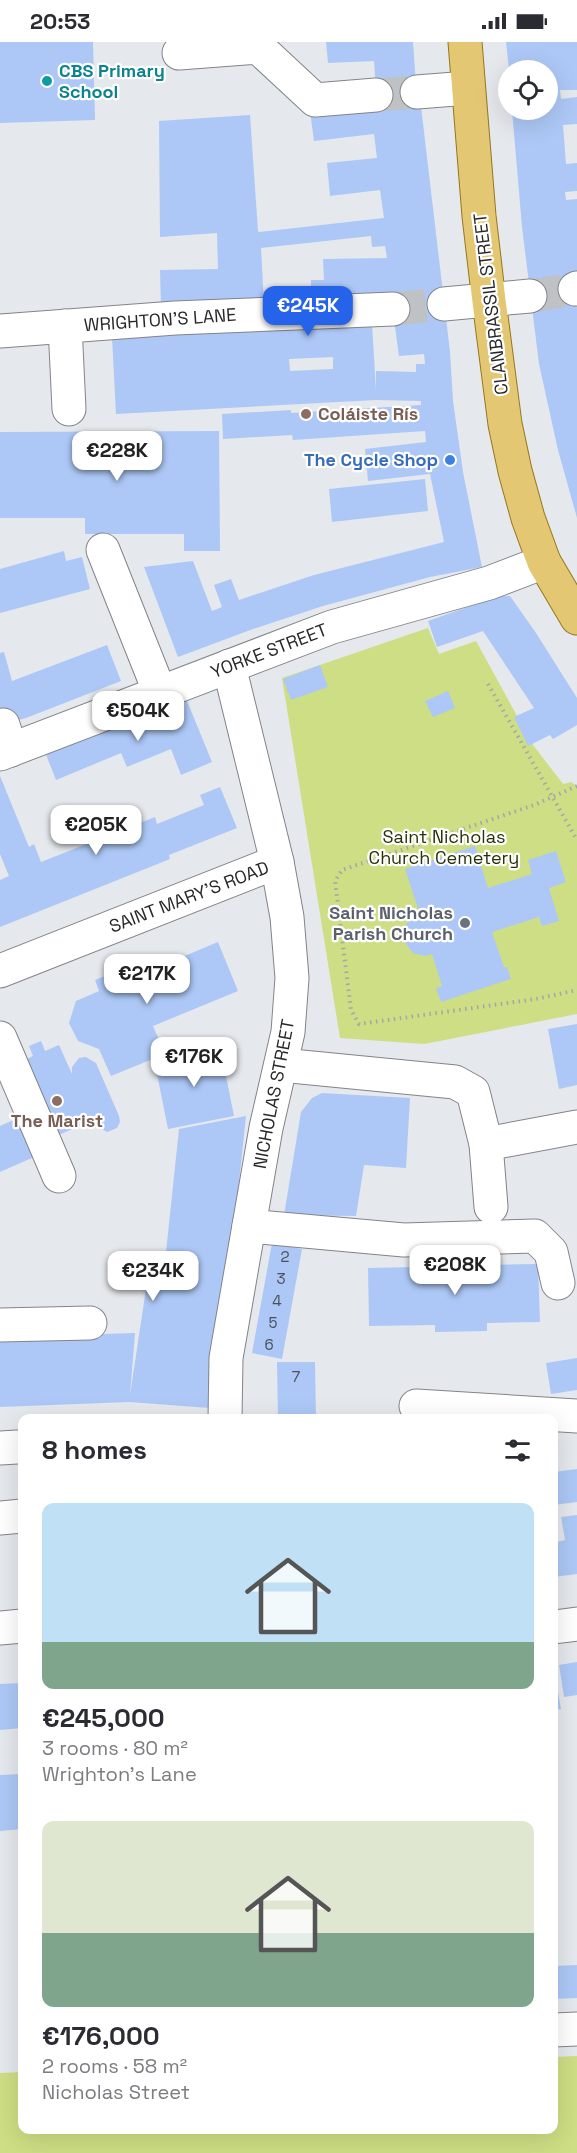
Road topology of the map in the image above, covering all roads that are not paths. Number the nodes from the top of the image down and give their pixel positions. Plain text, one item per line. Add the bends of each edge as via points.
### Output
1 (465, 42) edge
2 (179, 53) dead end
3 (468, 88) junction
4 (417, 93) tunnel mouth
5 (376, 95) tunnel mouth
6 (530, 296) tunnel mouth
7 (489, 302) junction
8 (444, 304) tunnel mouth
9 (393, 309) tunnel mouth
10 (66, 326) junction
11 (0, 332) edge
12 (69, 409) dead end
13 (103, 550) dead end
14 (544, 562) junction
15 (577, 618) edge
16 (229, 666) junction
17 (160, 693) junction
18 (4, 743) edge
19 (277, 862) junction
20 (0, 971) edge
21 (0, 1038) edge
22 (281, 1065) junction
23 (577, 1127) edge
24 (486, 1144) junction
25 (59, 1176) dead end
26 (491, 1207) dead end
27 (249, 1226) junction
28 (558, 1283) dead end
29 (90, 1323) dead end
30 (0, 1325) edge
31 (416, 1406) dead end
32 (225, 1414) edge
33 (545, 1414) edge
34 (558, 1415) edge
35 (577, 1416) edge
36 (18, 1516) edge
37 (0, 1518) edge
38 (577, 1624) edge
39 (558, 1626) edge
40 (18, 1627) edge
41 (0, 1629) edge
42 (577, 2029) edge
43 (558, 2030) edge

1 - 3 main road, CLANBRASSIL STREET
2 - 5 street via 258,47 315,100
3 - 4 street
3 - 7 main road, CLANBRASSIL STREET
6 - 7 street
7 - 8 street
7 - 14 main road, CLANBRASSIL STREET via 515,471
9 - 10 street, WRIGHTON'S LANE
10 - 11 street, WRIGHTON'S LANE
10 - 12 street
13 - 17 street
14 - 15 main road, CLANBRASSIL STREET
14 - 16 street, YORKE STREET via 489,583 332,627
16 - 17 street, YORKE STREET
16 - 19 street, NICHOLAS STREET
17 - 18 street, YORKE STREET
19 - 20 street, SAINT MARY'S ROAD
19 - 22 street, NICHOLAS STREET via 292,978
21 - 25 street
22 - 24 street via 455,1082 473,1092
22 - 27 street, NICHOLAS STREET
23 - 24 street
24 - 26 street
27 - 28 street via 404,1240 535,1236 551,1252
27 - 32 street, NICHOLAS STREET via 226,1358
29 - 30 street
31 - 33 street
34 - 35 street
36 - 37 street
38 - 39 street
40 - 41 street
42 - 43 street

